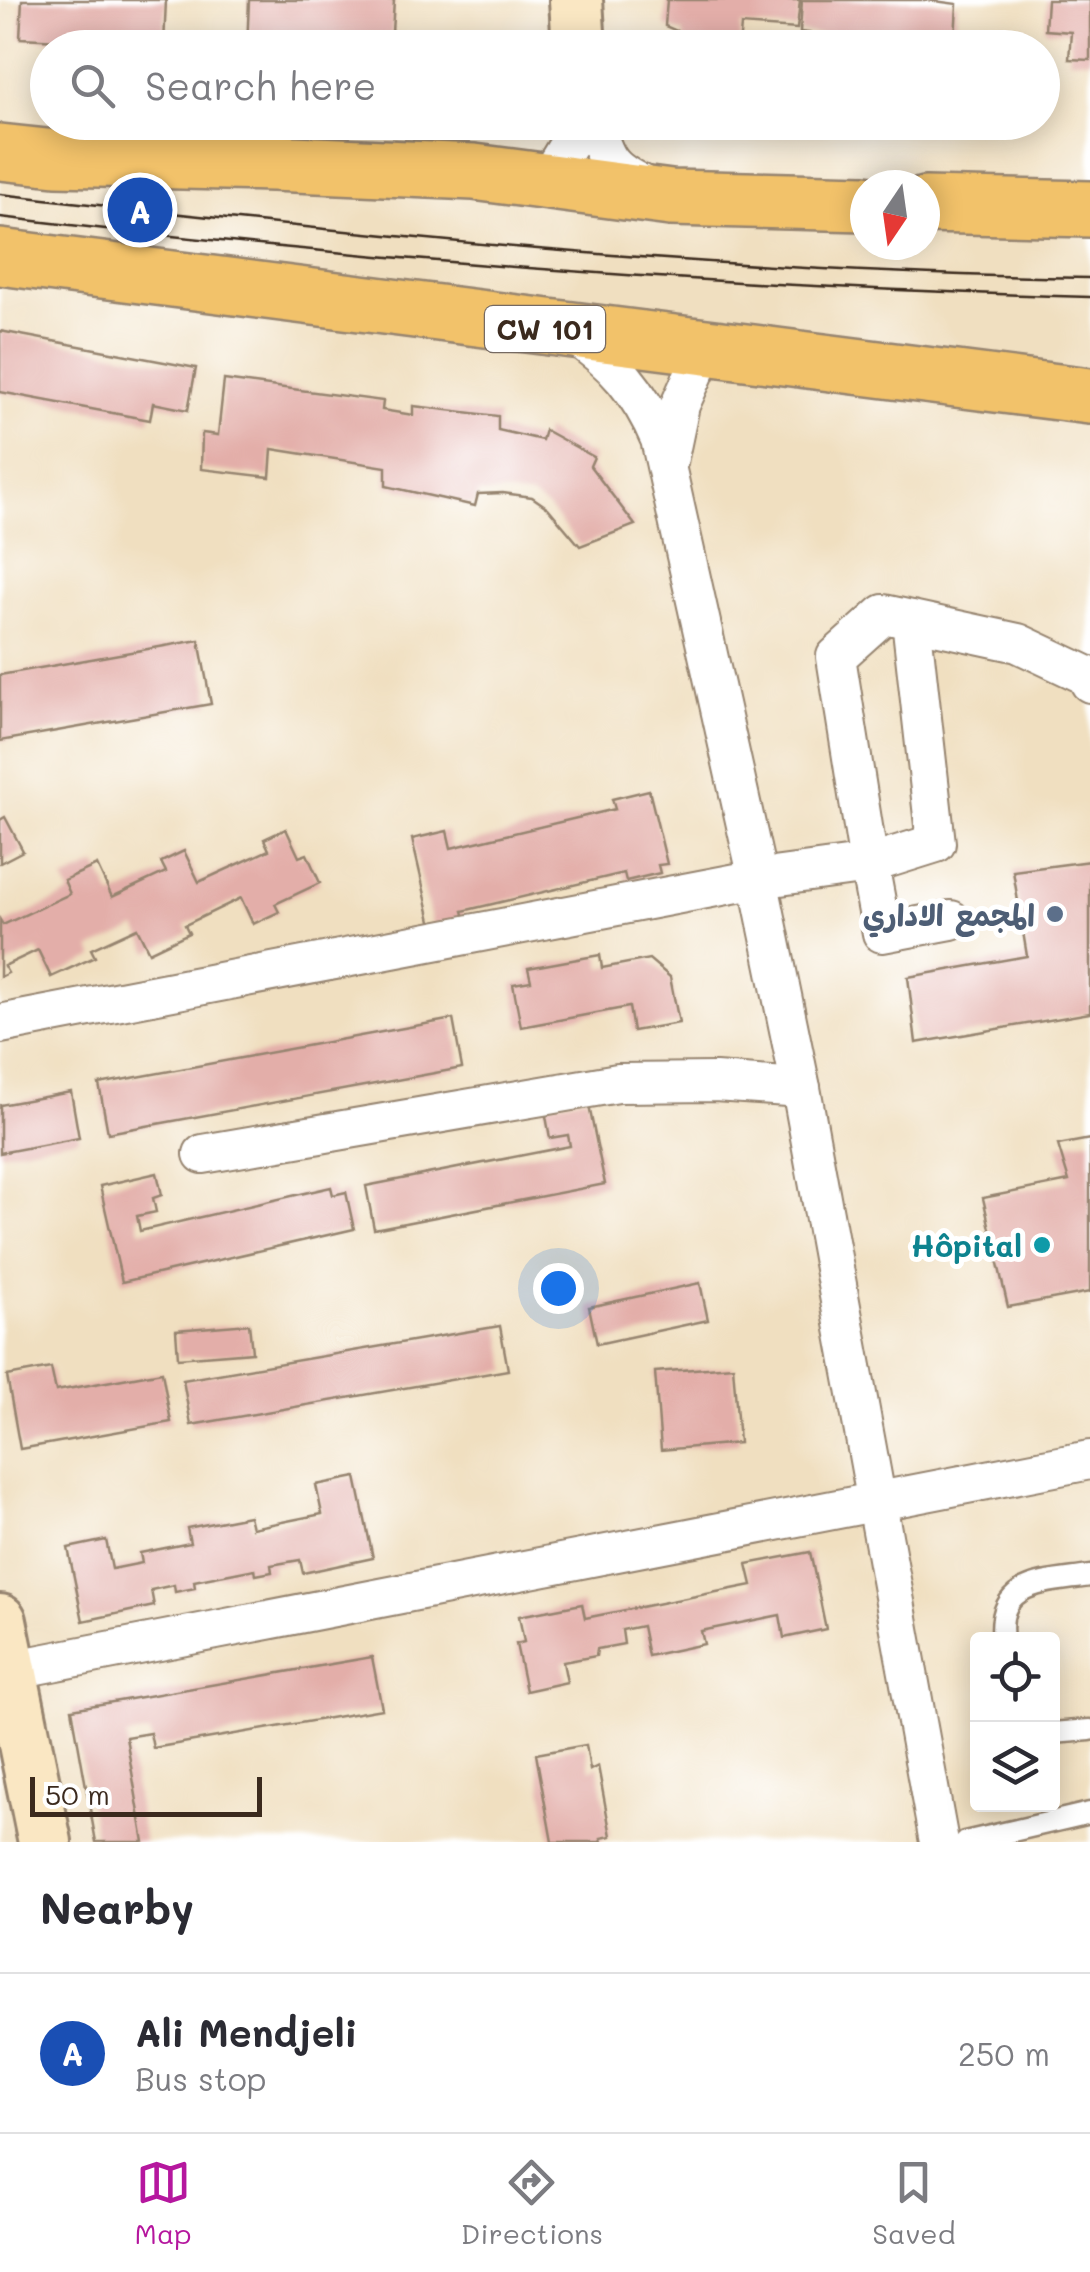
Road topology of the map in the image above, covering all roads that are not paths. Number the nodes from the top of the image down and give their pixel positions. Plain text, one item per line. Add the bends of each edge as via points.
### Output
1 (576, 0) edge
2 (578, 30) edge
3 (569, 140) edge
4 (599, 140) edge
5 (0, 152) edge
6 (474, 172) junction
7 (672, 198) junction
8 (850, 203) edge
9 (940, 205) edge
10 (1090, 210) edge
11 (0, 257) edge
12 (569, 332) junction
13 (707, 345) junction
14 (1090, 396) edge
15 (666, 474) junction
16 (911, 620) junction
17 (1090, 683) edge
18 (869, 864) junction
19 (758, 879) junction
20 (952, 920) dead end
21 (0, 1024) edge
22 (800, 1088) junction
23 (203, 1154) dead end
24 (1090, 1460) edge
25 (874, 1500) junction
26 (1090, 1576) edge
27 (1003, 1632) edge
28 (4, 1654) edge
29 (1090, 1730) edge
30 (1060, 1732) edge
31 (1090, 1813) edge
32 (45, 1842) edge
33 (939, 1842) edge
34 (964, 1842) edge

1 - 2 main road
3 - 6 street via 552,172
4 - 7 street via 617,174
5 - 6 main road
6 - 7 main road
7 - 8 main road
9 - 10 main road
11 - 12 main road, CW 101
12 - 13 main road, CW 101
12 - 15 street via 599,351 646,406
13 - 14 main road, CW 101
13 - 15 street via 680,405
15 - 19 street
16 - 17 street via 1018,642
16 - 18 street via 936,842
16 - 18 street via 884,614 836,657
18 - 19 street
18 - 20 street via 882,933
19 - 21 street
19 - 22 street
22 - 23 street via 618,1083
22 - 25 street
24 - 25 street
25 - 28 street
25 - 33 street
26 - 27 lane via 1033,1585 1009,1598
28 - 32 main road
29 - 30 lane
31 - 34 lane

